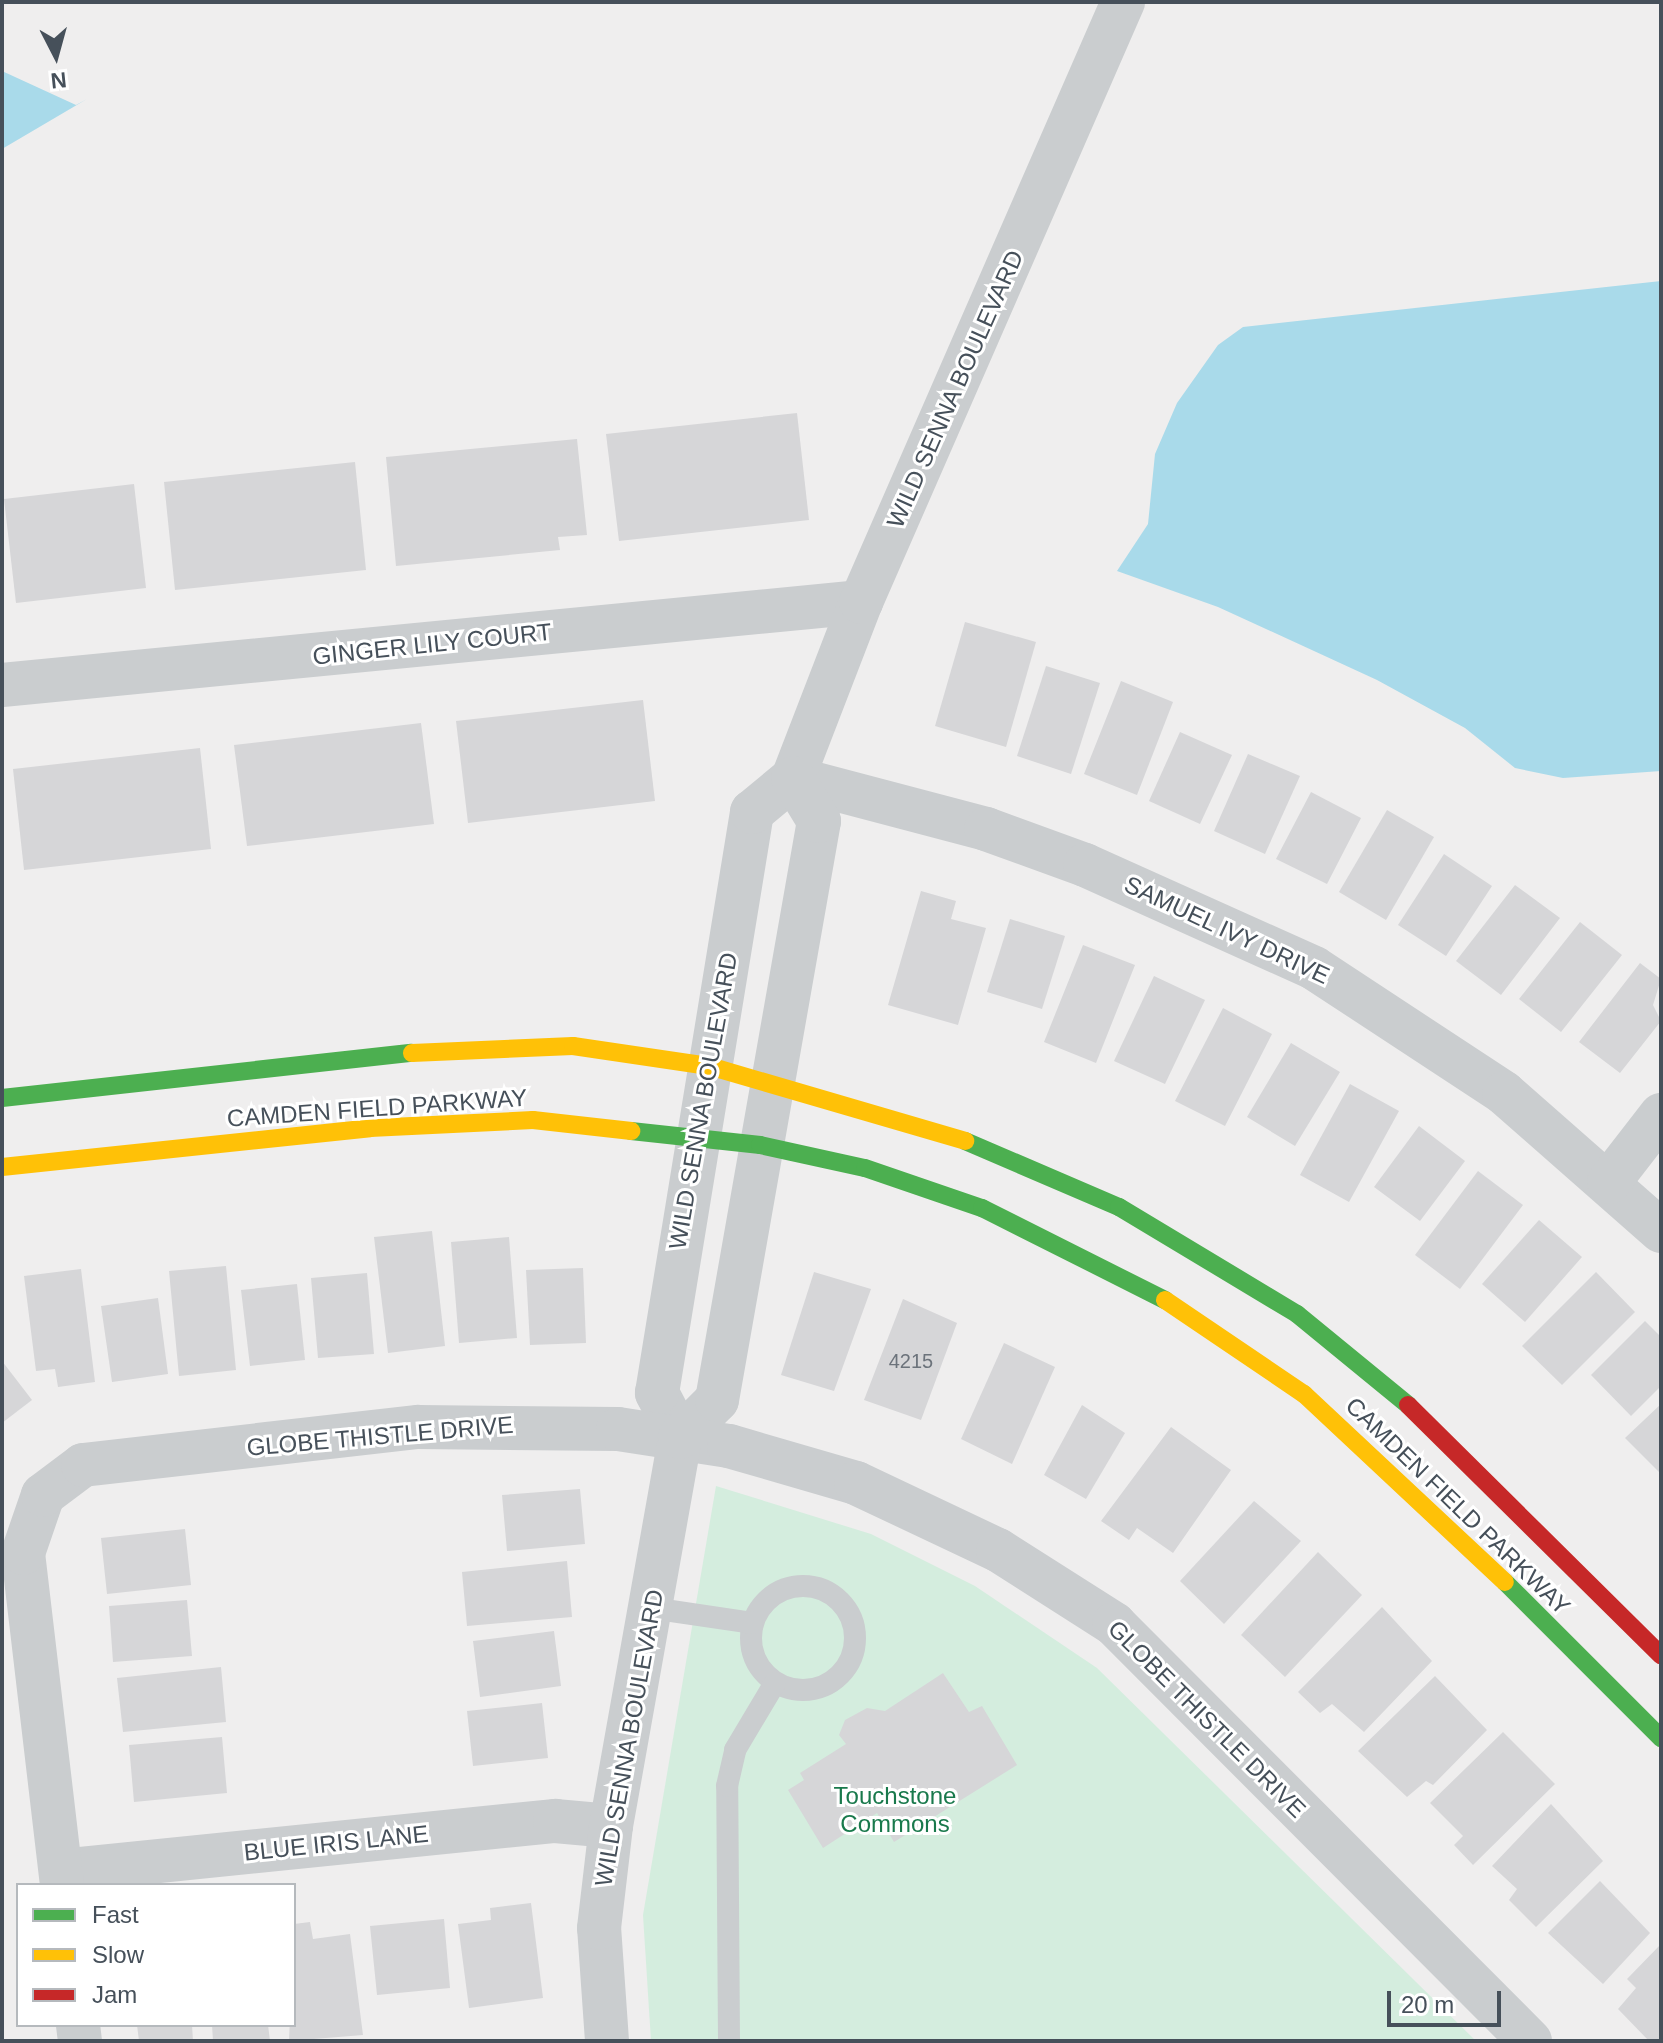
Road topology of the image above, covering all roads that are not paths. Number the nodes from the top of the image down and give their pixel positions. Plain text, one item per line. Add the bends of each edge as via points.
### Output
1 (1123, 2) edge
2 (861, 602) junction
3 (2, 685) edge
4 (793, 778) junction
5 (709, 1066) junction
6 (771, 1081) junction
7 (2, 1098) edge
8 (1661, 1115) edge
9 (697, 1135) junction
10 (760, 1145) junction
11 (2, 1167) edge
12 (1609, 1182) junction
13 (1661, 1231) edge
14 (680, 1437) junction
15 (651, 1608) junction
16 (752, 1623) junction
17 (1661, 1655) edge
18 (775, 1683) junction
19 (1661, 1738) edge
20 (611, 1826) junction
21 (62, 1878) edge
22 (607, 2041) edge
23 (729, 2041) edge
24 (1530, 2041) edge

1 - 2 street, WILD SENNA BOULEVARD
2 - 3 street, GINGER LILY COURT
2 - 4 street, WILD SENNA BOULEVARD
4 - 5 street, WILD SENNA BOULEVARD via 752,812
4 - 6 street via 819,821
4 - 12 street, SAMUEL IVY DRIVE via 986,829 1248,934 1444,1049
5 - 6 street, CAMDEN FIELD PARKWAY
5 - 7 street, CAMDEN FIELD PARKWAY via 596,1048 504,1045
5 - 9 street, WILD SENNA BOULEVARD
6 - 10 street
6 - 17 street, CAMDEN FIELD PARKWAY via 965,1141 1069,1183 1255,1285 1415,1410
8 - 12 street
9 - 10 street, CAMDEN FIELD PARKWAY
9 - 11 street, CAMDEN FIELD PARKWAY via 502,1120
9 - 14 street, WILD SENNA BOULEVARD via 657,1393
10 - 14 street via 717,1400
10 - 19 street, CAMDEN FIELD PARKWAY via 865,1168 982,1208 1215,1329 1399,1476
12 - 13 street, SAMUEL IVY DRIVE
14 - 15 street, WILD SENNA BOULEVARD
14 - 21 street, GLOBE THISTLE DRIVE via 487,1423 83,1465 43,1495 23,1553
14 - 24 street, GLOBE THISTLE DRIVE via 777,1456 928,1514 1114,1624
15 - 16 lane
15 - 20 street, WILD SENNA BOULEVARD
16 - 18 lane via 754,1657
16 - 18 lane via 771,1596 804,1585 836,1597 855,1627 856,1645 840,1676 808,1690
18 - 23 lane via 735,1750 727,1786
20 - 21 street, BLUE IRIS LANE via 555,1821
20 - 22 street, WILD SENNA BOULEVARD via 599,1928

